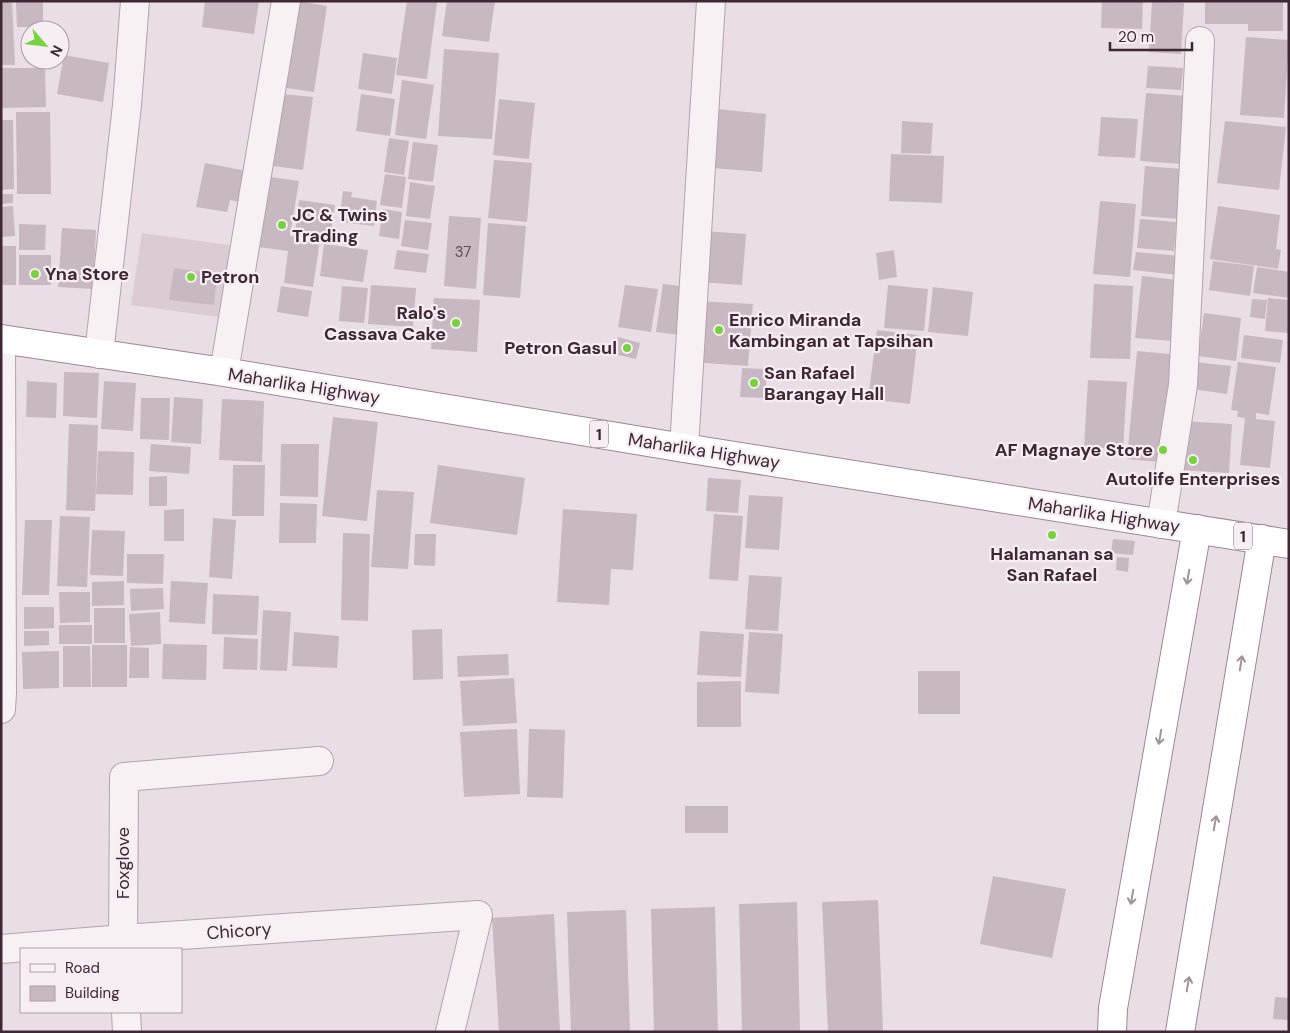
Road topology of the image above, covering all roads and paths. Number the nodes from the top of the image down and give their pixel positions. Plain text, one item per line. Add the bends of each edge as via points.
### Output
1 (134, 1) edge
2 (286, 1) edge
3 (711, 1) edge
4 (1200, 41) dead end
5 (1, 339) edge
6 (99, 354) junction
7 (224, 372) junction
8 (684, 448) junction
9 (1161, 524) junction
10 (1197, 529) junction
11 (1262, 539) junction
12 (1289, 544) edge
13 (1, 709) edge
14 (319, 761) dead end
15 (123, 944) edge
16 (20, 948) edge
17 (25, 948) edge
18 (1, 949) edge
19 (126, 1013) edge
20 (127, 1032) edge
21 (450, 1032) edge
22 (1112, 1032) edge
23 (1180, 1032) edge

1 - 6 street
2 - 7 street
3 - 8 street
4 - 9 street via 1183,385
5 - 6 highway, Maharlika Highway / 1
5 - 13 street
6 - 7 highway, Maharlika Highway / 1
7 - 8 highway, Maharlika Highway / 1
8 - 9 highway, Maharlika Highway / 1
9 - 10 highway, Maharlika Highway / 1
10 - 11 highway, Maharlika Highway / 1
10 -> 22 highway
11 - 12 highway, Maharlika Highway / 1
23 -> 11 highway
14 - 15 street, Foxglove via 124,777
15 - 17 street, Chicory
15 - 21 street, Chicory via 478,915
16 - 18 street, Chicory
19 - 20 street

